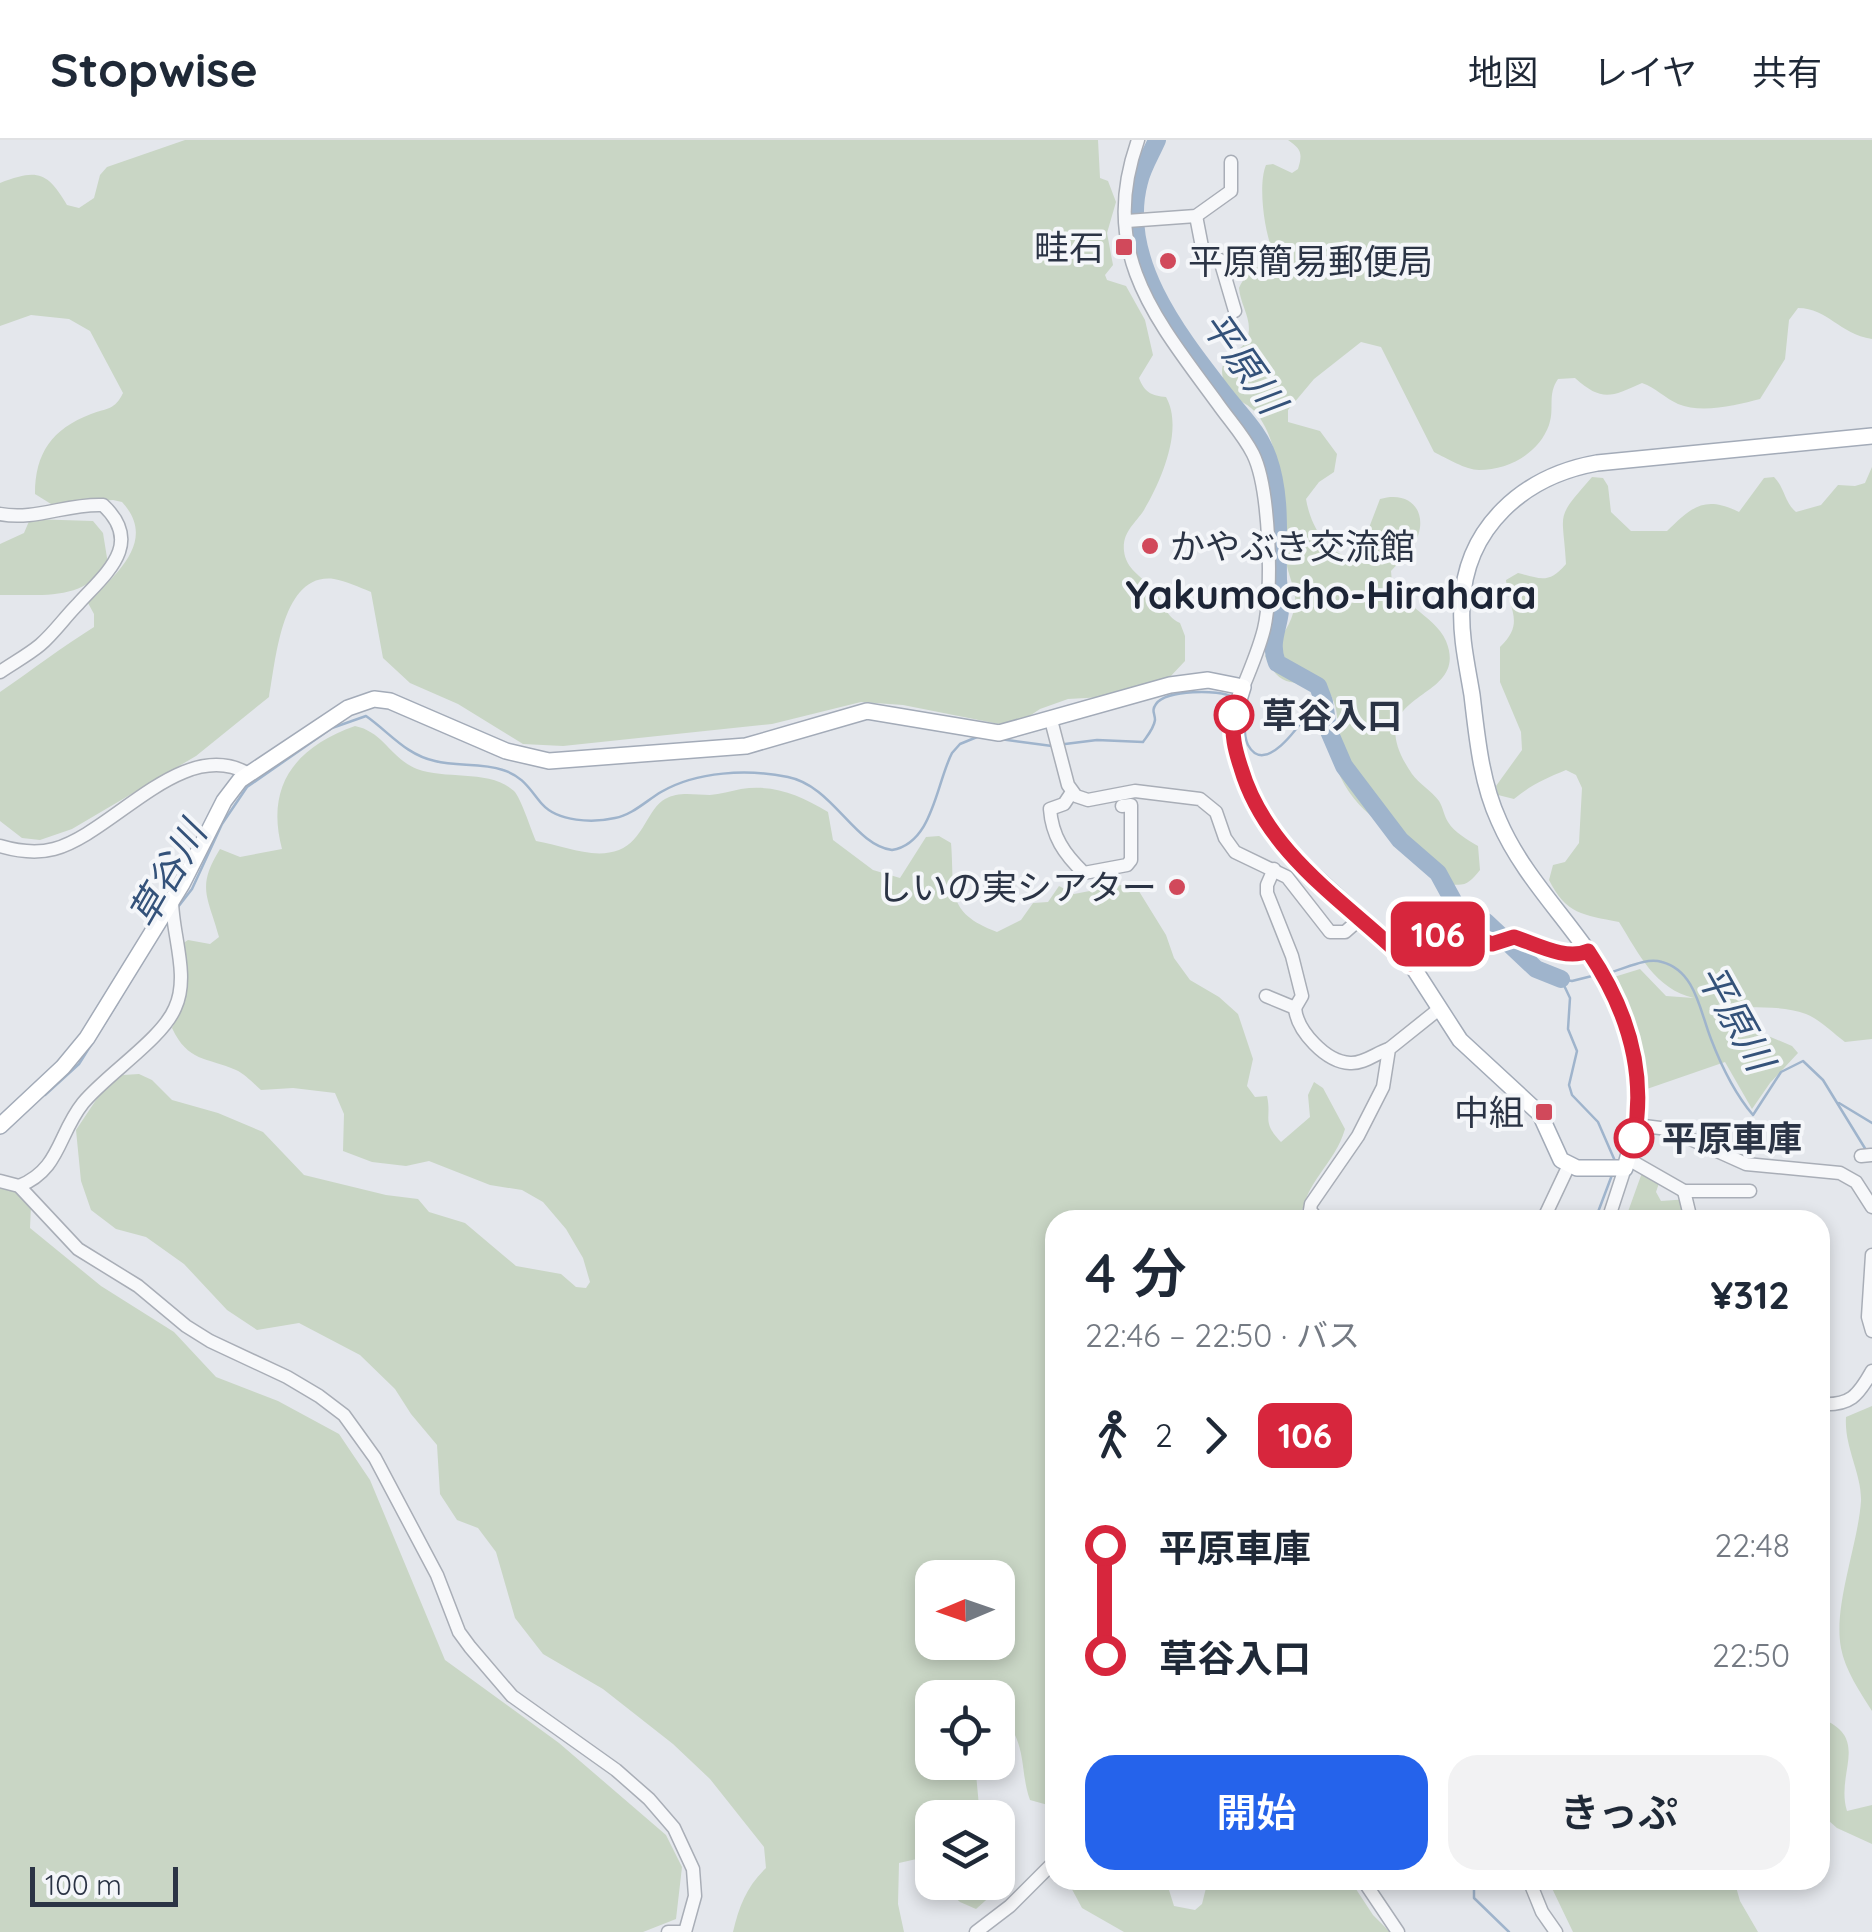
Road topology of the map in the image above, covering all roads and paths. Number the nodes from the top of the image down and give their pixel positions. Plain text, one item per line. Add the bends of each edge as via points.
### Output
1 (1138, 140) edge
2 (1231, 162) dead end
3 (1196, 216) junction
4 (1128, 221) junction
5 (1236, 311) dead end
6 (1872, 436) edge
7 (0, 514) edge
8 (0, 672) edge
9 (1240, 696) junction
10 (1051, 720) junction
11 (247, 774) junction
12 (1072, 792) junction
13 (1122, 806) dead end
14 (0, 846) edge
15 (1274, 869) junction
16 (172, 910) junction
17 (1360, 919) junction
18 (1588, 951) junction
19 (1410, 964) junction
20 (1266, 996) dead end
21 (1294, 1008) junction
22 (1440, 1008) junction
23 (1389, 1049) junction
24 (1636, 1125) junction
25 (0, 1126) edge
26 (1627, 1164) junction
27 (1569, 1165) junction
28 (0, 1181) edge
29 (19, 1186) junction
30 (1684, 1191) junction
31 (1750, 1192) dead end
32 (1872, 1207) edge
33 (1310, 1210) edge
34 (1548, 1210) edge
35 (1611, 1210) edge
36 (1688, 1210) edge
37 (1872, 1254) edge
38 (1872, 1332) edge
39 (1872, 1371) edge
40 (1830, 1404) edge
41 (1045, 1871) edge
42 (1371, 1890) edge
43 (1533, 1890) edge
44 (668, 1932) edge
45 (684, 1932) edge
46 (976, 1932) edge
47 (1398, 1932) edge
48 (1556, 1932) edge

1 - 4 street
2 - 3 street via 1231,191
3 - 4 street
3 - 5 street via 1203,252 1220,260
4 - 9 street via 1130,261 1141,291 1244,438 1260,472 1268,591 1262,637
6 - 18 main road via 1582,466 1526,490 1482,536 1466,576 1462,625 1490,798 1510,843
7 - 8 street via 103,505 121,540 100,582 40,646
9 - 10 main road via 1224,681 1187,682
9 - 17 main road via 1234,742 1255,806 1297,862
10 - 11 main road via 999,733 867,711 746,746 549,761 374,699 328,719
10 - 12 street
11 - 14 street via 232,764 203,765 64,845 28,852
11 - 16 main road via 218,811
12 - 13 street via 1050,809 1052,828 1084,872 1132,860 1130,806
12 - 15 street via 1088,800 1135,791 1200,799 1216,812 1235,852
15 - 17 street via 1294,882 1330,932 1346,932
15 - 21 street via 1267,893 1301,990
16 - 25 main road via 88,1038
16 - 29 street via 176,1008 81,1105 40,1177
17 - 19 main road
18 - 19 street via 1486,943 1446,930
18 - 24 main road via 1626,1020 1638,1081
19 - 22 main road
20 - 21 street
21 - 23 street via 1301,1029 1338,1060 1363,1062
22 - 23 street
22 - 27 main road via 1471,1053 1540,1114
23 - 33 street via 1384,1086
24 - 26 main road
24 - 32 street via 1668,1129 1746,1164 1840,1173 1856,1182
26 - 27 main road
26 - 30 street
26 - 35 street
27 - 34 street
28 - 29 street
29 - 45 street via 78,1249 186,1326 344,1415 375,1458 470,1647 512,1696 616,1770 674,1828 692,1869 695,1896
30 - 31 street
30 - 36 street
37 - 38 street
39 - 40 street via 1850,1402
41 - 46 street
42 - 47 street
43 - 48 street
44 - 45 street

